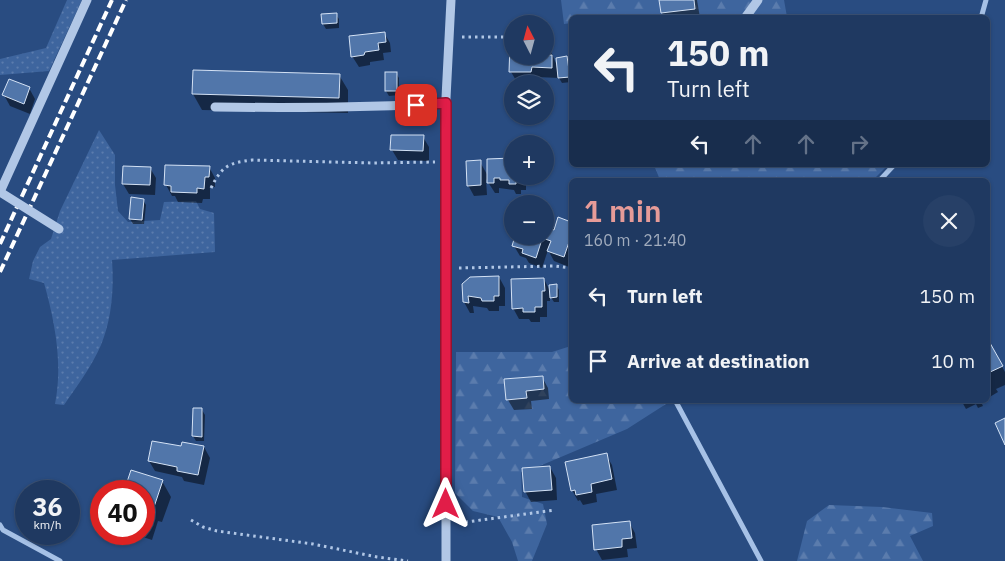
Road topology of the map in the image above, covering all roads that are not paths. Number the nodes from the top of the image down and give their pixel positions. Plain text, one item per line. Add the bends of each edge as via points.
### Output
1 (87, 0) edge
2 (451, 0) edge
3 (758, 0) edge
4 (747, 15) edge
5 (446, 103) junction
6 (215, 107) dead end
7 (0, 192) edge
8 (59, 229) dead end
9 (446, 561) edge

1 - 7 street
2 - 5 street
3 - 4 street
5 - 6 street via 385,107
5 - 9 street
7 - 8 street, bridge

